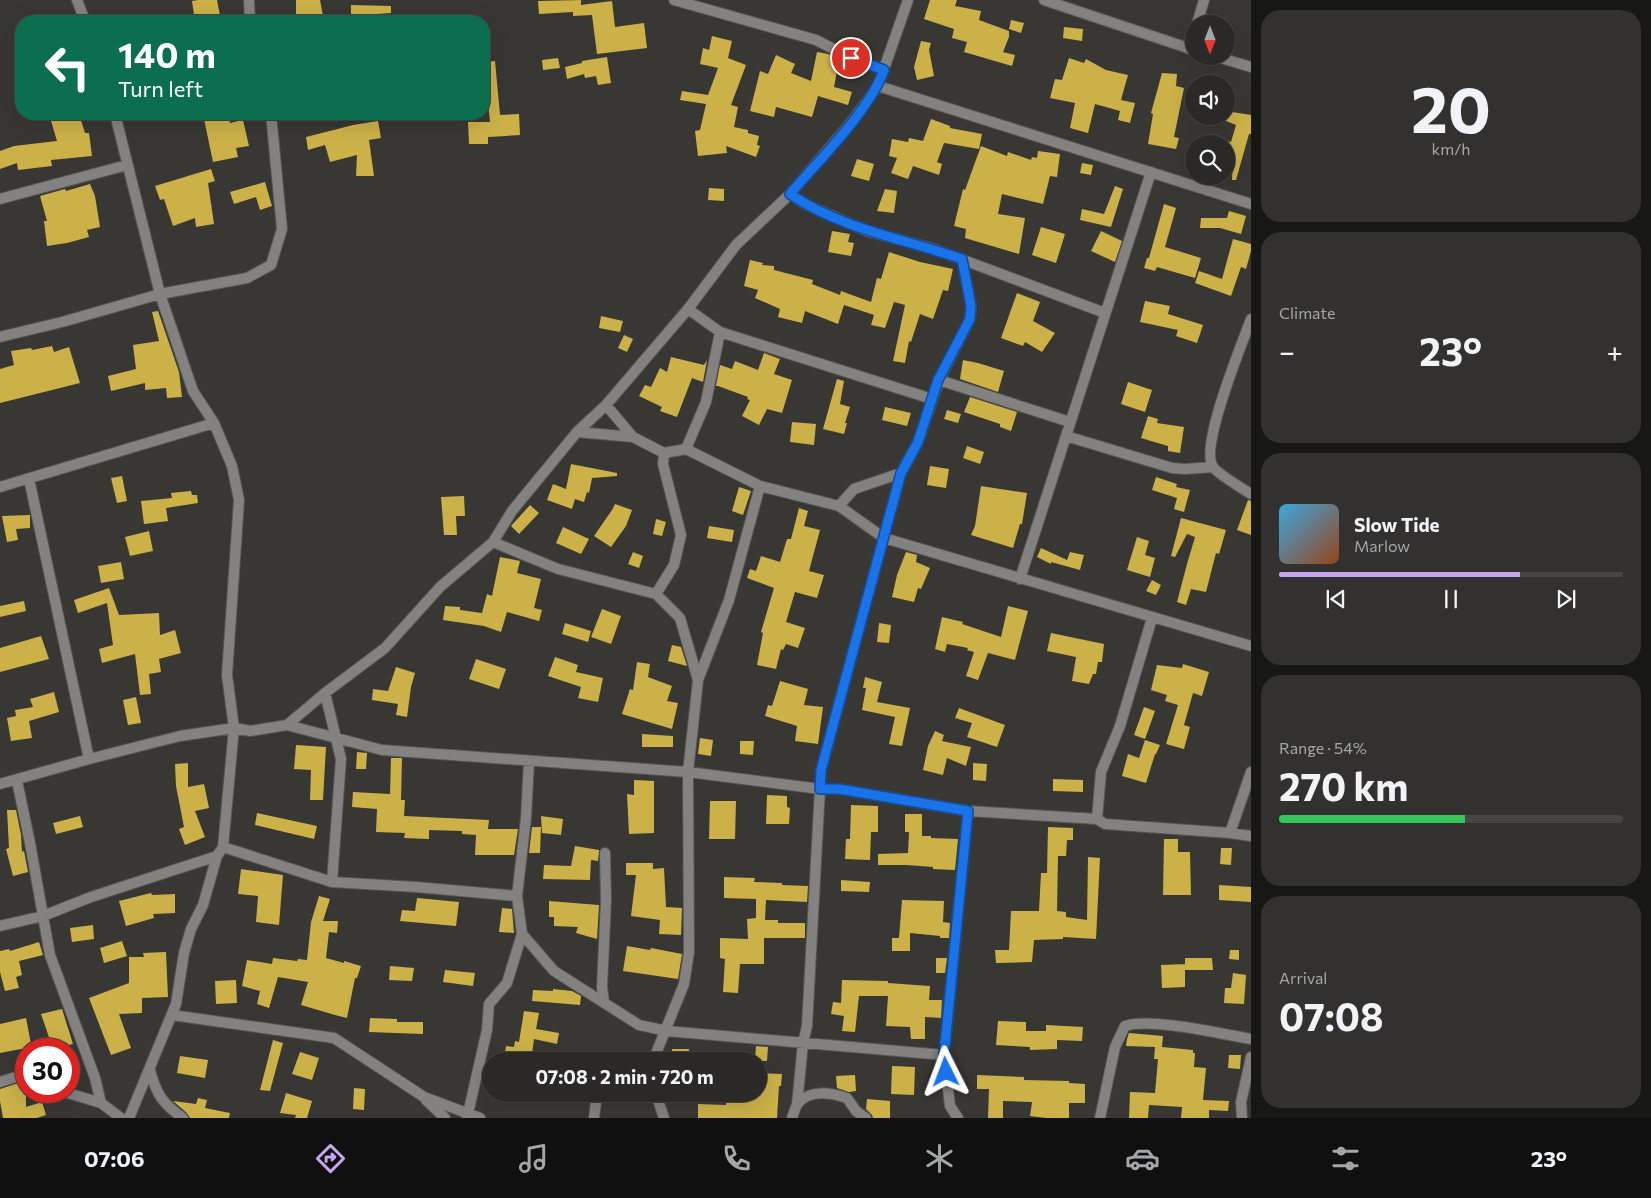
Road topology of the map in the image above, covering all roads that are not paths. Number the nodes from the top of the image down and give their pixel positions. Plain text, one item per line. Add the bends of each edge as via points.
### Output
1 (77, 0) edge
2 (249, 0) edge
3 (674, 0) edge
4 (908, 0) edge
5 (1044, 0) edge
6 (1204, 0) edge
7 (1066, 4) edge
8 (83, 15) edge
9 (250, 15) edge
10 (1200, 15) edge
11 (1185, 48) edge
12 (1235, 62) edge
13 (1251, 67) edge
14 (884, 70) junction
15 (878, 86) junction
16 (116, 120) edge
17 (272, 120) edge
18 (128, 166) junction
19 (1150, 172) junction
20 (790, 194) junction
21 (0, 199) edge
22 (1251, 204) edge
23 (962, 259) junction
24 (160, 294) junction
25 (688, 309) junction
26 (1105, 313) junction
27 (1251, 320) edge
28 (720, 332) junction
29 (0, 337) edge
30 (938, 380) junction
31 (932, 399) junction
32 (606, 405) junction
33 (1070, 422) junction
34 (214, 424) junction
35 (577, 432) junction
36 (1066, 436) junction
37 (633, 437) junction
38 (686, 449) junction
39 (664, 453) junction
40 (1213, 467) junction
41 (901, 473) junction
42 (29, 479) junction
43 (760, 486) junction
44 (0, 487) edge
45 (1251, 494) edge
46 (839, 506) junction
47 (884, 538) junction
48 (494, 542) junction
49 (1020, 578) junction
50 (656, 594) junction
51 (1152, 618) junction
52 (1251, 646) edge
53 (698, 680) junction
54 (325, 693) junction
55 (287, 725) junction
56 (234, 728) junction
57 (335, 737) junction
58 (89, 759) junction
59 (529, 761) junction
60 (688, 772) junction
61 (1251, 772) edge
62 (17, 781) junction
63 (0, 784) edge
64 (820, 789) junction
65 (968, 811) junction
66 (1097, 818) junction
67 (1230, 833) junction
68 (1251, 836) edge
69 (220, 851) junction
70 (605, 852) dead end
71 (332, 882) junction
72 (517, 896) junction
73 (43, 916) junction
74 (0, 926) edge
75 (522, 934) junction
76 (604, 1002) junction
77 (172, 1015) junction
78 (667, 1031) junction
79 (1251, 1039) edge
80 (802, 1043) junction
81 (658, 1052) edge
82 (944, 1055) junction
83 (1251, 1057) edge
84 (150, 1070) junction
85 (15, 1077) edge
86 (0, 1082) edge
87 (80, 1097) edge
88 (424, 1097) junction
89 (595, 1102) edge
90 (659, 1102) edge
91 (101, 1103) junction
92 (797, 1105) junction
93 (468, 1115) edge
94 (121, 1118) edge
95 (130, 1118) edge
96 (183, 1118) edge
97 (445, 1118) edge
98 (480, 1118) edge
99 (594, 1118) edge
100 (664, 1118) edge
101 (792, 1118) edge
102 (866, 1118) edge
103 (958, 1118) edge
104 (1100, 1118) edge
105 (1242, 1118) edge

1 - 8 street
2 - 9 street
3 - 14 street via 816,40
4 - 14 street
5 - 7 street
6 - 10 street
7 - 11 street
12 - 13 street
14 - 15 street
15 - 19 street
15 - 20 street via 850,125
16 - 18 street
17 - 24 street via 282,229 271,265 247,278
18 - 21 street
18 - 24 street
19 - 22 street
19 - 26 street
20 - 23 street via 805,204 867,231
20 - 25 street via 736,245
23 - 26 street
23 - 30 street via 971,306 970,319
24 - 29 street
24 - 34 street via 193,391
25 - 28 street
25 - 32 street
26 - 33 street
27 - 40 street via 1215,424 1210,446
28 - 31 street
28 - 38 street via 706,402
30 - 31 street
30 - 33 street
31 - 41 street via 918,442
32 - 35 street
32 - 37 street
33 - 36 street
34 - 42 street
34 - 56 street via 232,466 239,500 226,675
35 - 37 street
35 - 48 street via 512,510
36 - 40 street via 1172,468
36 - 49 street
37 - 39 street
38 - 39 street
38 - 43 street
39 - 50 street via 663,464 681,535 674,565
40 - 45 street
41 - 46 street via 854,489
41 - 47 street
42 - 44 street
42 - 58 street
43 - 46 street
43 - 53 street via 729,600
46 - 47 street
47 - 49 street
47 - 64 street via 821,770
48 - 50 street via 558,569
48 - 54 street via 440,587 385,648
49 - 51 street
50 - 53 street via 680,618
51 - 52 street
51 - 66 street via 1120,726 1100,772
53 - 60 street
54 - 55 street
54 - 57 street
55 - 56 street via 250,732
55 - 57 street
56 - 58 street via 180,736
56 - 69 street
57 - 59 street via 382,750
57 - 71 street via 341,759
58 - 62 street
59 - 60 street
59 - 72 street
60 - 64 street
60 - 78 street via 688,952 684,984
61 - 67 street
62 - 63 street
62 - 73 street
64 - 65 street via 839,789
64 - 80 street via 807,1026
65 - 66 street
65 - 82 street
66 - 67 street via 1105,824
67 - 68 street
69 - 71 street
69 - 73 street
69 - 77 street via 204,904 191,929
70 - 76 street
71 - 72 street
72 - 75 street
73 - 74 street
73 - 91 street via 50,955
75 - 76 street via 554,971
75 - 93 street via 507,983 489,1004 487,1030
76 - 78 street via 639,1025
77 - 84 street
77 - 88 street via 334,1038
78 - 80 street
78 - 81 street
79 - 104 street via 1156,1024 1125,1026 1115,1047
80 - 82 street
80 - 92 street
82 - 103 street via 950,1106
83 - 105 street via 1241,1102
84 - 95 street
84 - 96 street via 158,1095 168,1108
85 - 86 street
87 - 91 street
88 - 93 street
88 - 97 street
89 - 99 street
90 - 100 street
91 - 94 street
92 - 101 street
92 - 102 street via 807,1096 822,1093 838,1095 847,1098
93 - 98 street

